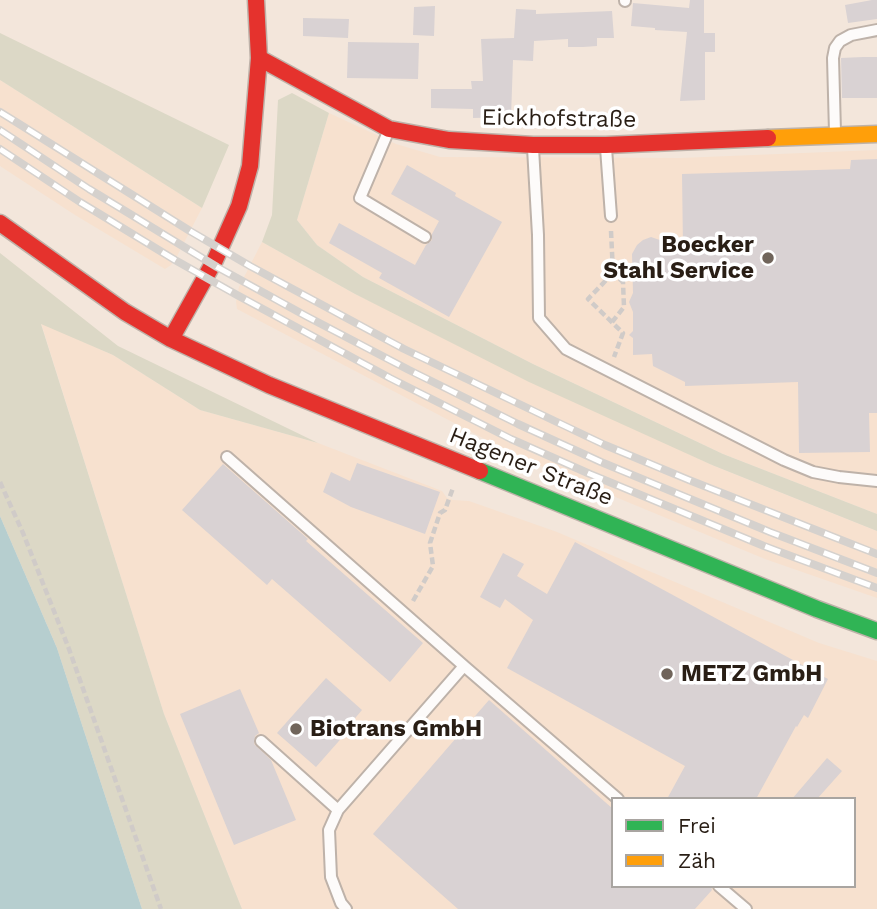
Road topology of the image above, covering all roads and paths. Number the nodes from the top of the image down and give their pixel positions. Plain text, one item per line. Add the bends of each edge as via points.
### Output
1 (256, 0) edge
2 (877, 30) edge
3 (259, 58) junction
4 (389, 129) junction
5 (835, 134) junction
6 (877, 134) edge
7 (533, 145) junction
8 (606, 145) junction
9 (611, 216) joint
10 (0, 223) edge
11 (425, 237) dead end
12 (612, 273) junction
13 (612, 321) junction
14 (171, 339) junction
15 (609, 371) junction
16 (227, 457) dead end
17 (877, 481) edge
18 (0, 482) edge
19 (451, 494) dead end
20 (406, 614) junction
21 (877, 631) edge
22 (464, 666) junction
23 (261, 741) dead end
24 (616, 797) edge
25 (338, 810) junction
26 (721, 888) edge
27 (161, 909) edge
28 (346, 909) edge
29 (746, 909) edge

1 - 3 street
2 - 5 lane via 851,35 835,48
3 - 4 street, Eickhofstraße
3 - 14 street via 250,166 239,206
4 - 7 street, Eickhofstraße via 449,140
4 - 11 lane via 360,198
5 - 6 street, Eickhofstraße
5 - 8 street, Eickhofstraße
7 - 8 street, Eickhofstraße
7 - 15 lane via 539,318 566,349
8 - 9 lane
9 - 12 path
10 - 14 street, Hagener Straße
12 - 13 path via 623,282 624,307
12 - 13 path via 588,299
13 - 15 path via 623,333
14 - 21 street, Hagener Straße via 269,385
15 - 17 lane via 784,460 839,477
16 - 20 lane
18 - 27 path via 69,649
19 - 20 path via 430,543 433,566
20 - 22 lane
22 - 24 lane
22 - 25 lane
23 - 25 lane
25 - 28 lane via 329,830 331,877
26 - 29 lane

